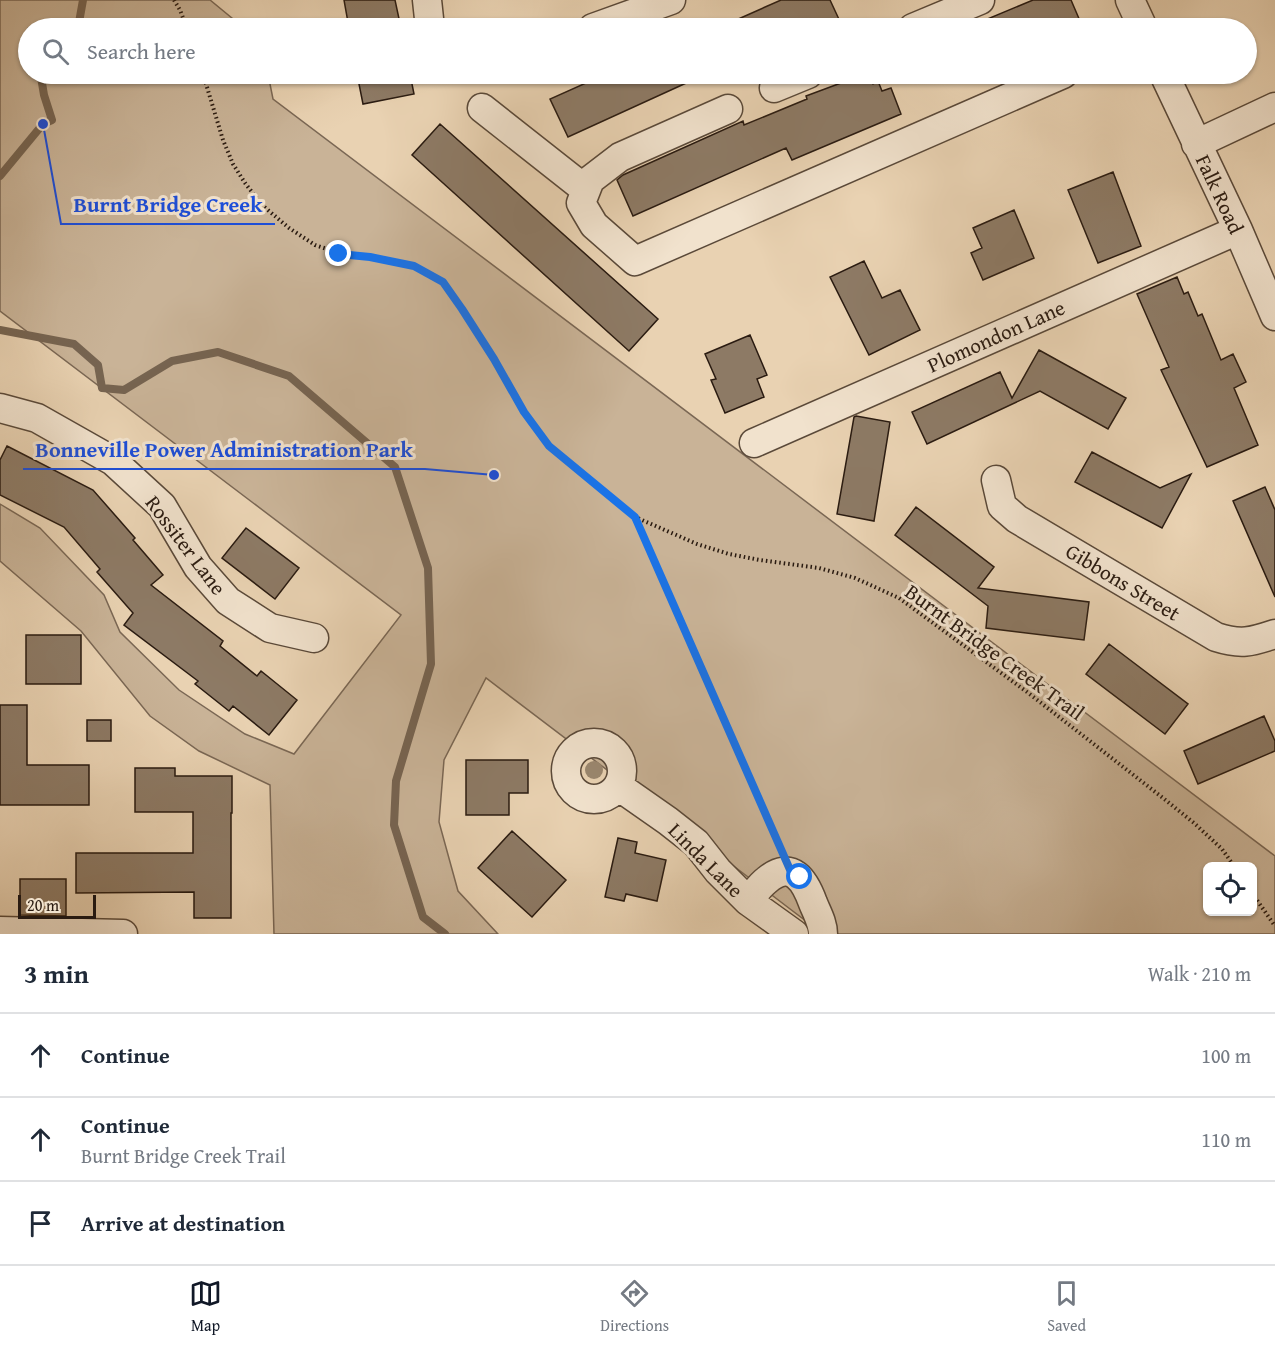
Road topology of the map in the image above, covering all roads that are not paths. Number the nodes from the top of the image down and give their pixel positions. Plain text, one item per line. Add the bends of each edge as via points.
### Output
1 (427, 0) edge
2 (671, 0) edge
3 (980, 0) edge
4 (1130, 0) edge
5 (429, 18) edge
6 (621, 18) edge
7 (937, 18) edge
8 (1138, 18) edge
9 (784, 84) edge
10 (1040, 84) edge
11 (1169, 84) edge
12 (774, 88) dead end
13 (1275, 107) edge
14 (482, 108) dead end
15 (728, 109) dead end
16 (1196, 144) junction
17 (586, 190) junction
18 (1238, 230) junction
19 (1275, 316) edge
20 (0, 408) edge
21 (754, 442) dead end
22 (996, 480) dead end
23 (1275, 634) edge
24 (314, 638) dead end
25 (618, 786) dead end
26 (748, 901) junction
27 (0, 931) edge
28 (123, 934) edge
29 (794, 934) edge
30 (823, 934) edge

1 - 5 street
2 - 6 street
3 - 7 street
4 - 8 street
9 - 12 street
10 - 17 street via 635,261 594,225 581,203
11 - 16 street, Falk Road
13 - 16 street
14 - 17 street
15 - 17 street via 620,157 590,180
16 - 18 street, Falk Road
18 - 19 street, Falk Road
18 - 21 street, Plomondon Lane
20 - 24 street, Rossiter Lane via 37,418 113,461 162,506 198,567 228,601 270,628
22 - 23 street, Gibbons Street via 1002,506 1017,519 1216,637 1234,642
25 - 26 street, Linda Lane via 696,843
26 - 29 street, Linda Lane
26 - 30 street via 766,880 791,872 808,889
27 - 28 street

